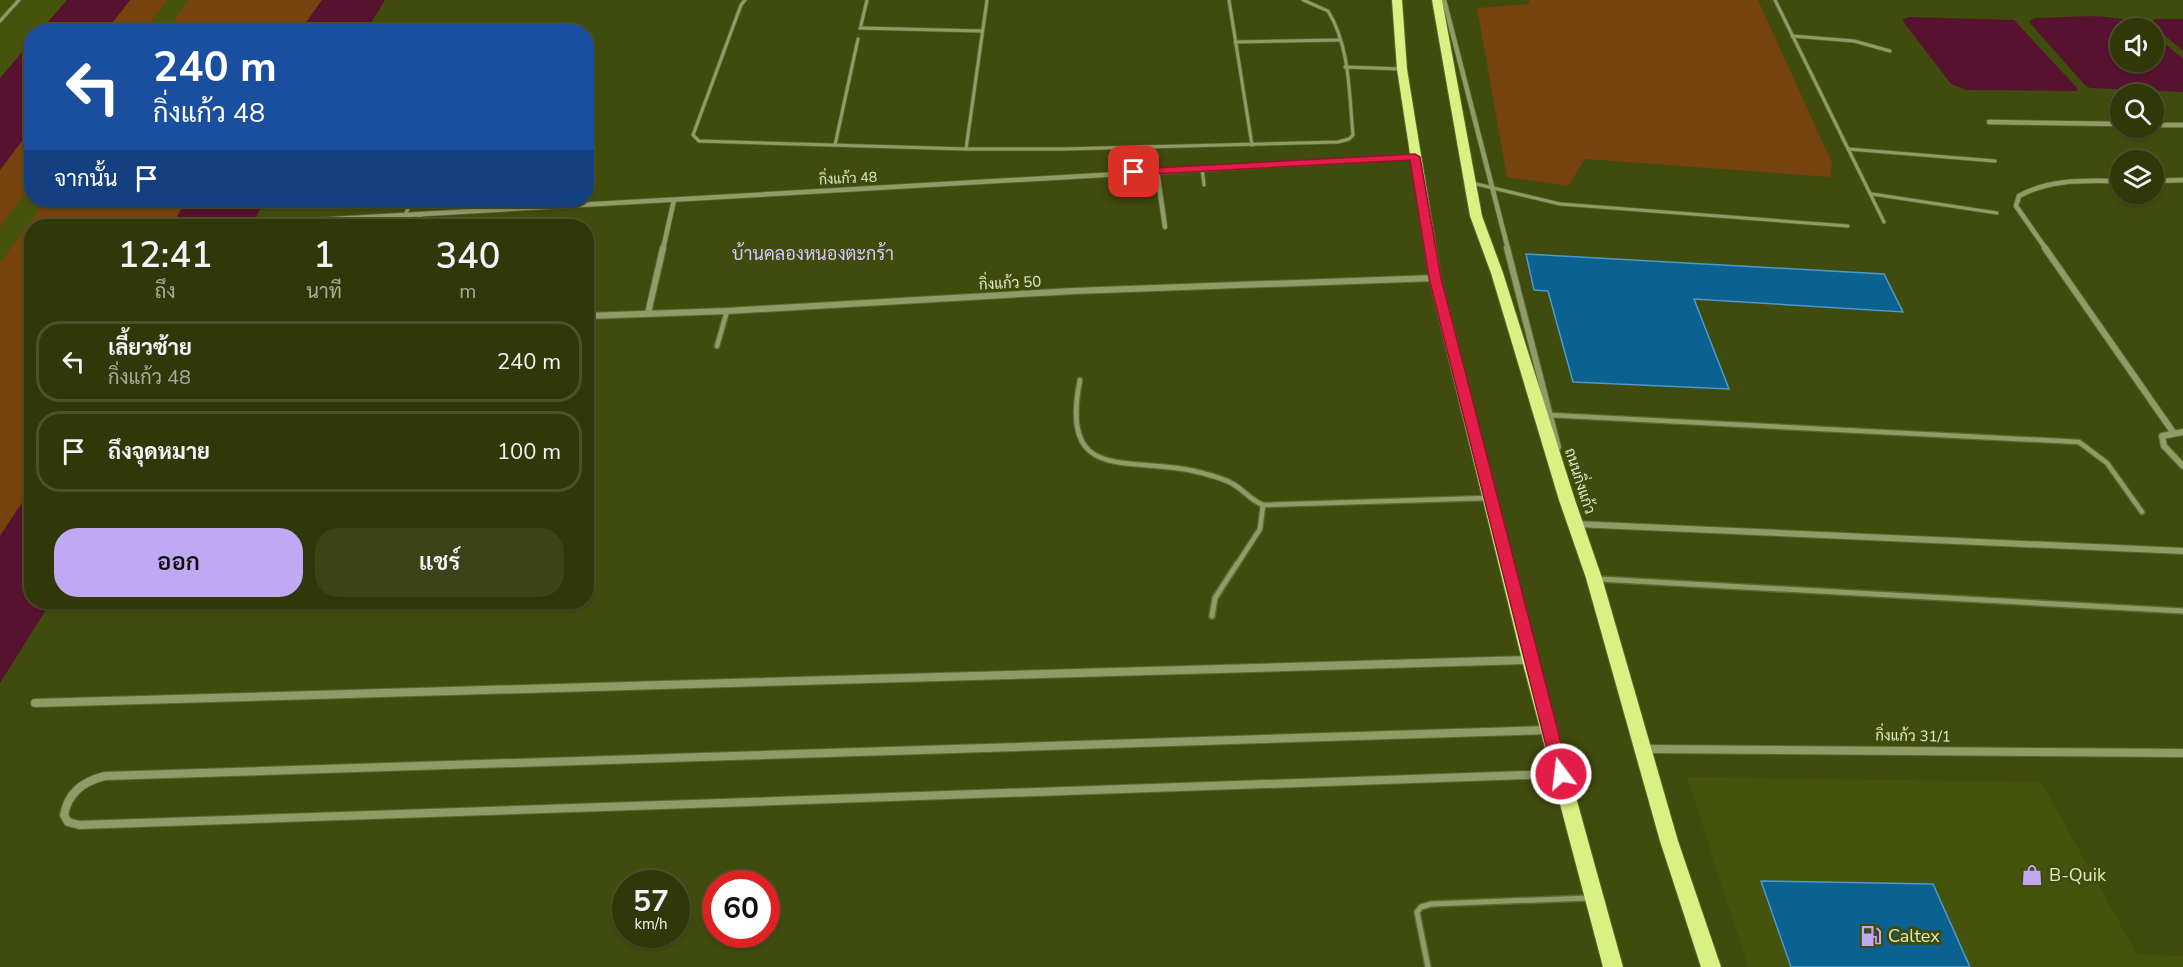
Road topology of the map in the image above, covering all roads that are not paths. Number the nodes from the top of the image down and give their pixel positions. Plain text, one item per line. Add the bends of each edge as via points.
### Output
1 (19, 0) edge
2 (745, 0) edge
3 (867, 0) edge
4 (987, 0) edge
5 (1229, 0) edge
6 (1303, 0) edge
7 (1397, 0) edge
8 (1437, 0) edge
9 (1444, 0) edge
10 (1775, 0) edge
11 (0, 21) edge
12 (982, 31) junction
13 (1792, 36) junction
14 (858, 39) dead end
15 (1340, 40) junction
16 (1235, 42) junction
17 (1890, 51) dead end
18 (1345, 67) junction
19 (1402, 69) junction
20 (1989, 122) dead end
21 (2110, 124) edge
22 (2164, 125) edge
23 (2183, 125) edge
24 (835, 145) junction
25 (1252, 145) junction
26 (966, 149) junction
27 (1848, 149) junction
28 (1415, 157) junction
29 (1995, 161) dead end
30 (1202, 168) junction
31 (1157, 171) junction
32 (2183, 180) edge
33 (2110, 181) edge
34 (2164, 181) edge
35 (1469, 182) junction
36 (1204, 185) dead end
37 (1491, 187) junction
38 (1872, 194) junction
39 (674, 200) junction
40 (594, 204) edge
41 (409, 207) edge
42 (548, 207) edge
43 (1997, 213) dead end
44 (421, 214) junction
45 (405, 215) junction
46 (335, 219) edge
47 (418, 219) edge
48 (1884, 222) dead end
49 (1848, 226) dead end
50 (1165, 227) dead end
51 (1435, 278) junction
52 (727, 311) junction
53 (648, 313) junction
54 (594, 316) edge
55 (717, 346) dead end
56 (1080, 380) dead end
57 (1545, 415) junction
58 (2173, 432) junction
59 (2183, 432) edge
60 (2183, 466) edge
61 (1490, 498) junction
62 (1263, 504) junction
63 (2142, 512) dead end
64 (1575, 524) junction
65 (2183, 551) edge
66 (1594, 578) junction
67 (2183, 611) edge
68 (1212, 616) dead end
69 (1530, 660) junction
70 (35, 703) dead end
71 (1549, 730) junction
72 (1642, 749) junction
73 (2183, 753) edge
74 (1561, 774) junction
75 (1594, 898) junction
76 (1428, 967) edge
77 (1613, 967) edge
78 (1711, 967) edge

1 - 11 lane
2 - 24 lane via 693,135 704,142
3 - 12 lane via 861,27
4 - 12 lane
5 - 16 lane
6 - 15 lane via 1327,10
7 - 19 main road
8 - 35 main road, ถนนกิ่งแก้ว
9 - 37 street
10 - 13 lane
12 - 26 lane
13 - 17 lane via 1857,40
13 - 27 lane
14 - 24 lane
15 - 16 lane
15 - 18 lane
16 - 25 lane
18 - 19 lane
18 - 25 lane via 1353,135 1349,139
19 - 28 main road
20 - 21 street
22 - 23 street
24 - 26 lane
25 - 26 lane
27 - 29 lane
27 - 38 lane
28 - 30 street, กิ่งแก้ว 48
28 - 51 main road
30 - 31 street, กิ่งแก้ว 48
30 - 36 lane
31 - 39 street, กิ่งแก้ว 48
31 - 50 street
32 - 34 street
33 - 58 street via 2034,186 2019,196 2016,206
35 - 37 lane
35 - 57 main road, ถนนกิ่งแก้ว via 1476,216
37 - 49 lane via 1560,204
37 - 57 street
38 - 43 lane
38 - 48 lane
39 - 40 street, กิ่งแก้ว 48
39 - 53 street
41 - 45 lane
42 - 44 street, กิ่งแก้ว 48
44 - 45 street, กิ่งแก้ว 48
44 - 47 lane
45 - 46 street, กิ่งแก้ว 48
51 - 52 street, กิ่งแก้ว 50 via 1074,291
51 - 61 main road
52 - 53 street, กิ่งแก้ว 50
52 - 55 lane
53 - 54 street, กิ่งแก้ว 50
56 - 62 lane via 1076,400 1079,433 1093,456 1131,465 1194,471 1233,484 1249,499
57 - 63 lane via 2079,442 2105,460
57 - 64 main road, ถนนกิ่งแก้ว
58 - 59 street
58 - 60 street via 2162,436 2164,446
61 - 62 lane
61 - 69 main road
62 - 68 lane via 1260,529 1215,598
64 - 65 street
64 - 66 main road, ถนนกิ่งแก้ว
66 - 67 lane
66 - 72 main road, ถนนกิ่งแก้ว
69 - 70 street
69 - 71 main road
71 - 74 main road
71 - 74 street via 105,776 84,783 73,792 64,815 68,822 79,825
72 - 73 street, กิ่งแก้ว 31/1
72 - 78 main road, ถนนกิ่งแก้ว
74 - 75 main road
75 - 76 lane via 1431,903 1421,907 1417,912
75 - 77 main road

